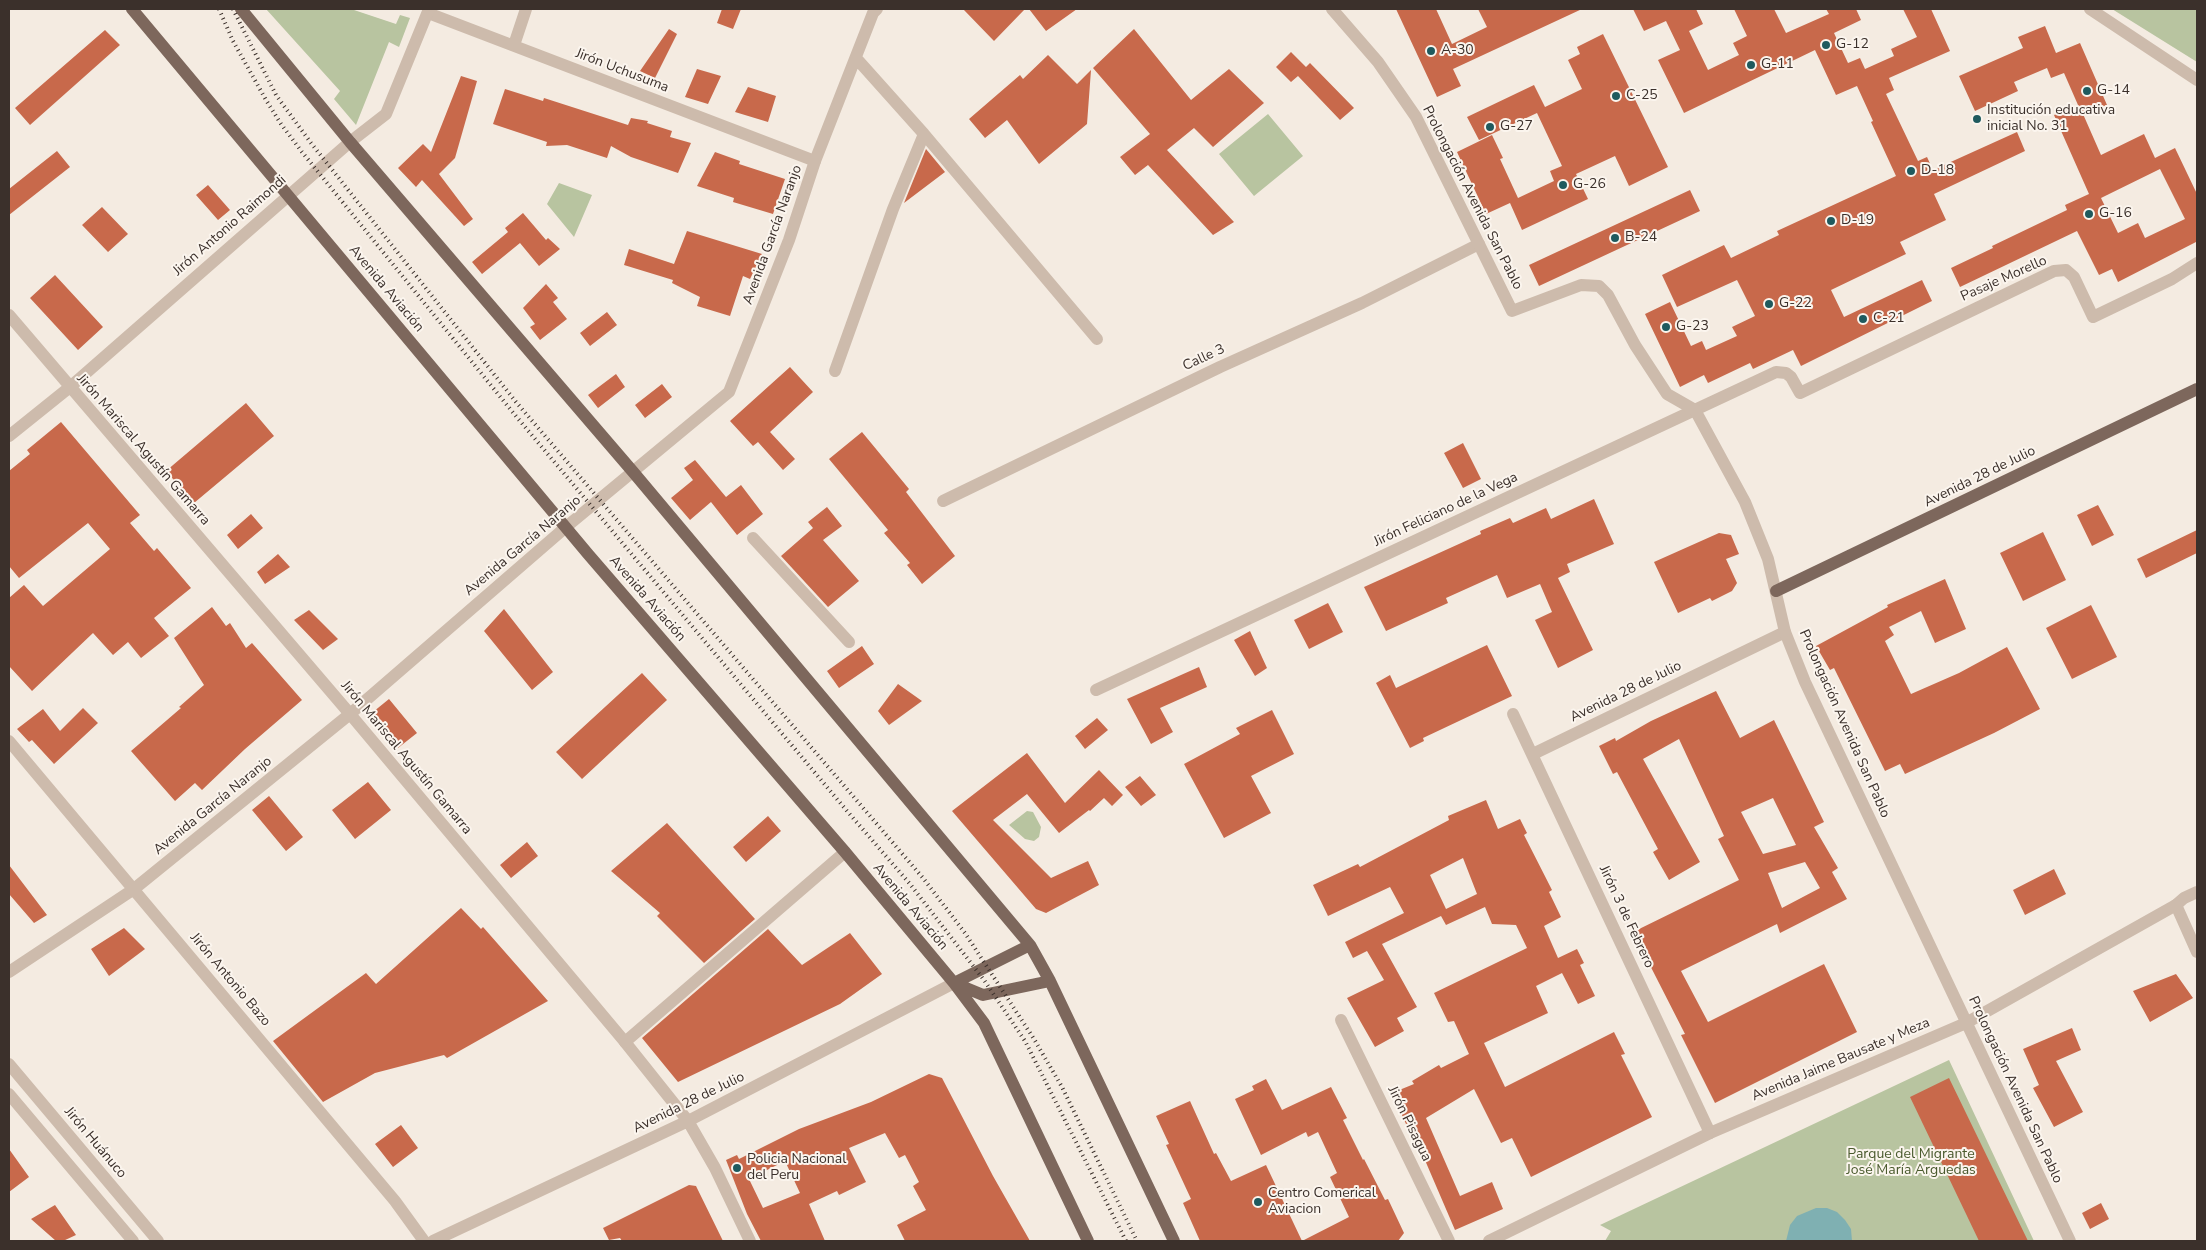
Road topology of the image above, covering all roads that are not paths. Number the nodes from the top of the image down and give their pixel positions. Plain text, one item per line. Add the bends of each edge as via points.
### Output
1 (132, 9) edge
2 (241, 9) edge
3 (526, 9) edge
4 (877, 9) edge
5 (1332, 9) edge
6 (2090, 9) edge
7 (425, 10) edge
8 (514, 45) junction
9 (856, 58) junction
10 (2197, 80) edge
11 (924, 134) junction
12 (350, 142) junction
13 (815, 161) junction
14 (288, 196) junction
15 (1479, 244) junction
16 (2197, 263) edge
17 (9, 315) edge
18 (1097, 339) dead end
19 (835, 371) dead end
20 (70, 387) junction
21 (2197, 389) edge
22 (1800, 393) joint
23 (1695, 410) junction
24 (9, 436) edge
25 (634, 473) junction
26 (943, 501) dead end
27 (566, 527) junction
28 (754, 538) dead end
29 (1776, 591) junction
30 (1785, 632) junction
31 (849, 642) dead end
32 (1096, 690) dead end
33 (350, 714) junction
34 (1513, 714) dead end
35 (9, 740) edge
36 (1533, 754) junction
37 (845, 852) junction
38 (134, 889) junction
39 (2197, 892) edge
40 (2176, 905) junction
41 (1030, 945) junction
42 (2197, 952) edge
43 (9, 972) edge
44 (1050, 981) junction
45 (954, 983) junction
46 (1341, 1020) dead end
47 (1966, 1023) junction
48 (625, 1042) junction
49 (9, 1064) edge
50 (9, 1094) edge
51 (688, 1121) junction
52 (1710, 1133) junction
53 (133, 1241) edge
54 (158, 1241) edge
55 (424, 1241) edge
56 (433, 1241) edge
57 (750, 1241) edge
58 (1088, 1241) edge
59 (1174, 1241) edge
60 (1449, 1241) edge
61 (1489, 1241) edge
62 (2070, 1241) edge

1 - 14 main road, Avenida Aviación
2 - 12 main road
3 - 8 street
4 - 9 street, Avenida García Naranjo
5 - 15 street, Prolongación Avenida San Pablo via 1378,62 1416,116
6 - 10 street
7 - 8 street, Jirón Uchusuma
7 - 12 street, Jirón Antonio Raimondi via 386,114
8 - 13 street, Jirón Uchusuma
9 - 11 street
9 - 13 street, Avenida García Naranjo
11 - 18 street
11 - 19 street via 893,209
12 - 14 street, Jirón Antonio Raimondi
12 - 25 main road
13 - 25 street, Avenida García Naranjo via 729,392
14 - 20 street, Jirón Antonio Raimondi
14 - 27 main road, Avenida Aviación
15 - 23 street, Prolongación Avenida San Pablo via 1512,311 1581,285 1599,286 1608,295 1635,345 1668,394
15 - 26 street, Calle 3 via 1362,303 1220,367
16 - 22 street, Pasaje Morello via 2172,279 2093,316 2074,278 2066,270 2054,271
17 - 20 street, Jirón Mariscal Agustín Gamarra
20 - 24 street, Jirón Antonio Raimondi
20 - 33 street, Jirón Mariscal Agustín Gamarra
21 - 29 main road, Avenida 28 de Julio
22 - 23 street, Jirón Feliciano de la Vega via 1786,372 1776,372
23 - 29 street, Prolongación Avenida San Pablo via 1745,502 1768,559
23 - 32 street, Jirón Feliciano de la Vega
25 - 27 street, Avenida García Naranjo
25 - 41 main road
27 - 33 street, Avenida García Naranjo
27 - 37 main road, Avenida Aviación
28 - 31 street
29 - 30 street, Prolongación Avenida San Pablo
30 - 36 street, Avenida 28 de Julio
30 - 47 street, Prolongación Avenida San Pablo via 1805,682
33 - 38 street, Avenida García Naranjo
33 - 48 street, Jirón Mariscal Agustín Gamarra
34 - 36 street, Jirón 3 de Febrero
35 - 38 street, Jirón Antonio Bazo
36 - 52 street, Jirón 3 de Febrero
37 - 45 main road, Avenida Aviación
37 - 48 street
38 - 43 street, Avenida García Naranjo
38 - 55 street, Jirón Antonio Bazo via 396,1201
39 - 40 street, Avenida Jaime Bausate y Meza
40 - 42 street
40 - 47 street, Avenida Jaime Bausate y Meza
41 - 44 main road
41 - 45 main road, Avenida 28 de Julio
44 - 45 main road via 984,994
44 - 59 main road
45 - 51 street, Avenida 28 de Julio
45 - 58 main road, Avenida Aviación via 984,1022
46 - 60 street, Jirón Pisagua
47 - 52 street, Avenida Jaime Bausate y Meza
47 - 62 street, Prolongación Avenida San Pablo
48 - 51 street, Jirón Mariscal Agustín Gamarra
49 - 54 street, Jirón Huánuco
50 - 53 street
51 - 56 street, Avenida 28 de Julio
51 - 57 street, Jirón Mariscal Agustín Gamarra
52 - 61 street, Avenida Jaime Bausate y Meza

